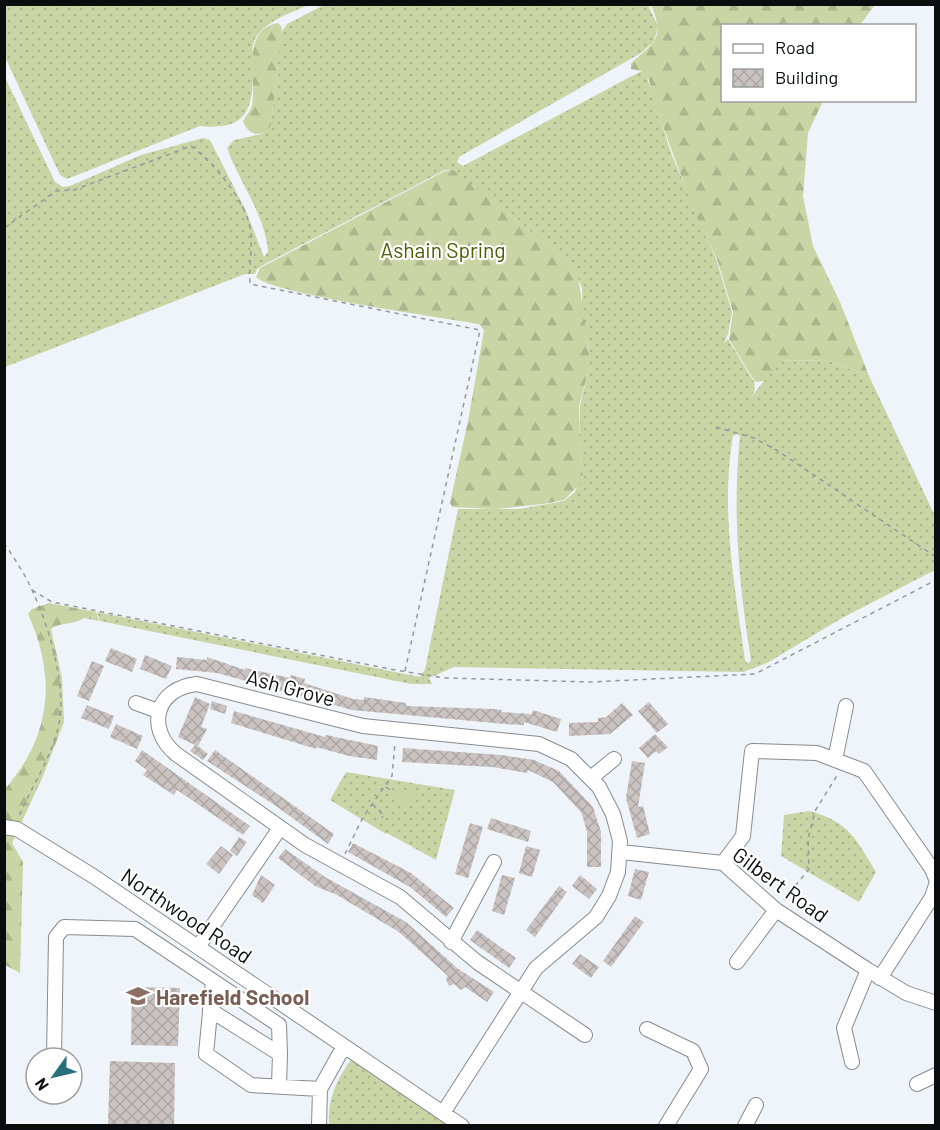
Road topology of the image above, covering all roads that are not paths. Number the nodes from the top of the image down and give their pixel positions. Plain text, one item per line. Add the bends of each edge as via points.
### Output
1 (136, 702) dead end
2 (846, 706) dead end
3 (158, 711) junction
4 (614, 759) dead end
5 (840, 762) junction
6 (592, 777) junction
7 (9, 828) edge
8 (280, 828) junction
9 (621, 852) junction
10 (494, 862) dead end
11 (723, 863) junction
12 (936, 879) edge
13 (936, 885) edge
14 (776, 910) junction
15 (451, 942) junction
16 (198, 947) junction
17 (737, 962) dead end
18 (868, 970) junction
19 (880, 978) junction
20 (213, 981) junction
21 (520, 992) junction
22 (936, 1003) edge
23 (210, 1010) junction
24 (647, 1029) dead end
25 (585, 1035) dead end
26 (54, 1046) edge
27 (344, 1046) junction
28 (280, 1054) junction
29 (852, 1062) dead end
30 (936, 1075) edge
31 (917, 1084) dead end
32 (279, 1086) junction
33 (320, 1089) junction
34 (756, 1105) dead end
35 (443, 1113) junction
36 (319, 1125) edge
37 (462, 1125) edge
38 (666, 1125) edge
39 (745, 1125) edge

1 - 3 street
2 - 5 street
3 - 6 street, Ash Grove via 165,699 197,684 334,721 539,744 561,753
3 - 8 street via 159,733 168,748
4 - 6 street
5 - 11 street via 817,753 752,751 743,836
5 - 12 street via 864,771
6 - 9 street, Ash Grove via 613,814
7 - 16 street, Northwood Road via 43,844
8 - 15 street via 340,866 400,897
8 - 16 street
9 - 11 street, Gilbert Road
9 - 21 street, Ash Grove via 616,880 596,917 546,957
10 - 15 street
11 - 14 street, Gilbert Road
13 - 19 street
14 - 17 street
14 - 18 street, Gilbert Road
15 - 21 street
16 - 27 street, Northwood Road
18 - 19 street, Gilbert Road
18 - 29 street via 844,1028
19 - 22 street, Gilbert Road via 906,993
20 - 23 street
20 - 26 street via 135,929 64,927 56,937
20 - 28 street via 279,1025
21 - 25 street
21 - 35 street, Ash Grove
23 - 28 street
23 - 32 street via 206,1054 251,1085
24 - 38 street via 693,1051 701,1069
27 - 33 street
27 - 35 street, Northwood Road
28 - 32 street
30 - 31 street
32 - 33 street
33 - 36 street
34 - 39 street
35 - 37 street, Northwood Road

